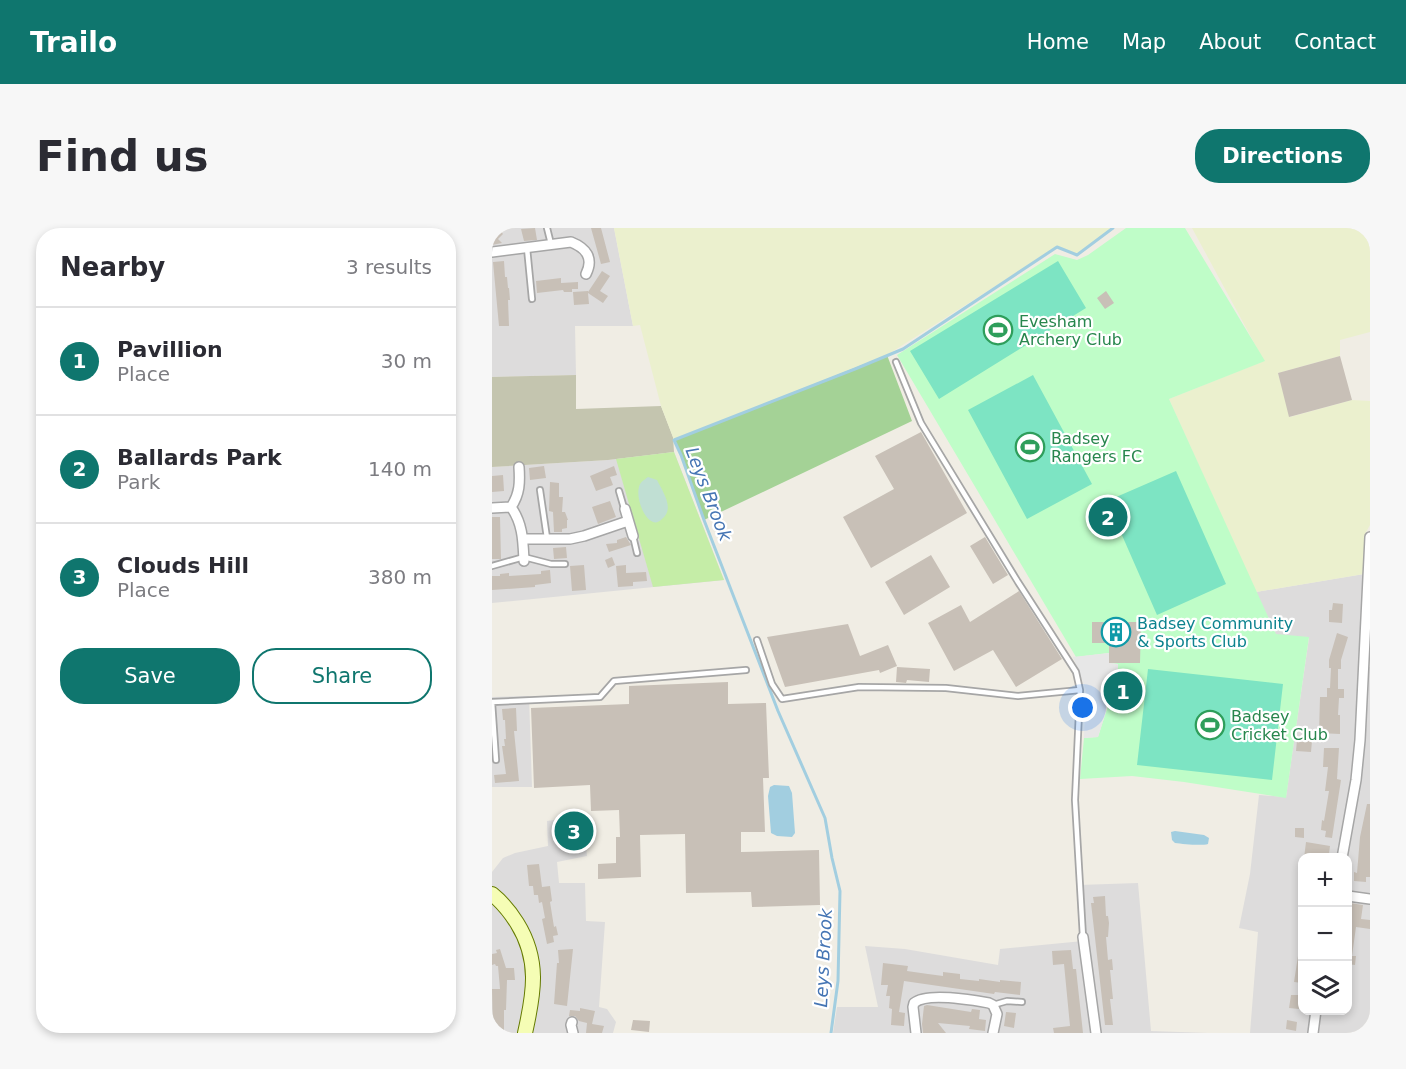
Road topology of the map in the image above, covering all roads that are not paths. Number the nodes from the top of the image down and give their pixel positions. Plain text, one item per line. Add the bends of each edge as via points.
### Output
1 (547, 228) edge
2 (550, 244) junction
3 (527, 247) junction
4 (492, 252) edge
5 (586, 274) dead end
6 (532, 299) dead end
7 (896, 362) dead end
8 (519, 467) dead end
9 (540, 490) dead end
10 (619, 491) dead end
11 (511, 507) junction
12 (492, 508) edge
13 (625, 509) joint
14 (628, 521) junction
15 (633, 536) joint
16 (1370, 537) edge
17 (523, 539) junction
18 (547, 539) junction
19 (637, 553) dead end
20 (524, 559) junction
21 (566, 564) dead end
22 (492, 566) edge
23 (757, 640) dead end
24 (746, 670) dead end
25 (1367, 670) edge
26 (1080, 690) junction
27 (492, 702) edge
28 (495, 760) dead end
29 (1343, 853) edge
30 (492, 894) edge
31 (1352, 897) edge
32 (1370, 899) edge
33 (1083, 937) joint
34 (1022, 1002) dead end
35 (993, 1005) junction
36 (1315, 1015) edge
37 (572, 1022) dead end
38 (525, 1033) edge
39 (573, 1033) edge
40 (916, 1033) edge
41 (993, 1033) edge
42 (1096, 1033) edge
43 (1312, 1033) edge

1 - 2 lane
2 - 3 street
2 - 5 street via 571,242 581,246 589,261
3 - 4 street
3 - 6 lane
7 - 26 lane via 921,423 1076,672
8 - 11 street via 520,488
9 - 18 lane
10 - 13 lane
11 - 12 street
11 - 17 street via 520,521
13 - 14 street
14 - 15 street
14 - 18 street via 584,536
15 - 19 lane
16 - 25 street
17 - 18 street
17 - 20 street
20 - 21 lane
20 - 22 lane
23 - 26 lane via 772,684 782,699 859,687 946,688 1017,696
24 - 27 lane via 614,681 600,697
25 - 29 street via 1356,780
26 - 33 lane via 1075,800
27 - 28 lane
30 - 38 main road via 513,917 531,954 532,996
31 - 32 street
33 - 42 street
34 - 35 lane
35 - 40 street via 949,997 922,998 913,1007
35 - 41 street via 997,1014
36 - 43 street
37 - 39 street

